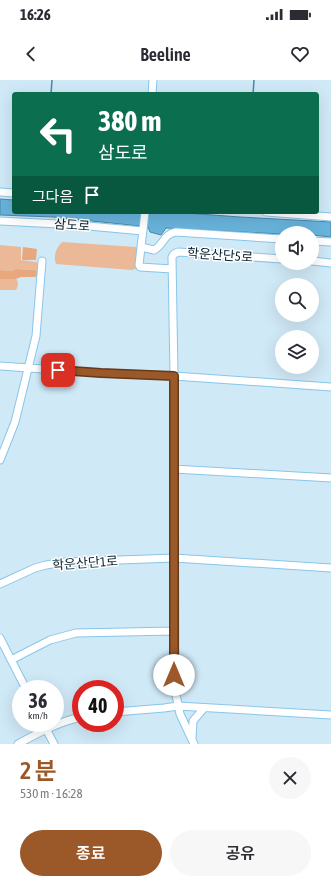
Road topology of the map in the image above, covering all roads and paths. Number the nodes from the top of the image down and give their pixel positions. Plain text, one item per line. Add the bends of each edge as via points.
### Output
1 (153, 80) edge
2 (152, 92) edge
3 (0, 192) edge
4 (12, 193) edge
5 (145, 214) edge
6 (292, 214) edge
7 (331, 217) edge
8 (0, 221) edge
9 (143, 231) junction
10 (275, 239) edge
11 (319, 241) edge
12 (331, 242) edge
13 (141, 247) junction
14 (275, 259) edge
15 (42, 261) dead end
16 (319, 262) edge
17 (331, 263) edge
18 (172, 269) junction
19 (0, 366) edge
20 (28, 368) junction
21 (174, 376) junction
22 (331, 387) edge
23 (0, 460) edge
24 (174, 469) junction
25 (331, 478) edge
26 (174, 558) junction
27 (331, 568) edge
28 (0, 584) edge
29 (174, 631) junction
30 (0, 638) edge
31 (11, 660) junction
32 (21, 680) edge
33 (178, 706) junction
34 (204, 708) junction
35 (124, 711) edge
36 (331, 715) edge
37 (36, 732) edge
38 (48, 732) edge
39 (193, 743) edge
40 (18, 744) edge
41 (54, 744) edge

1 - 2 street
3 - 4 street
5 - 9 street
6 - 7 street
8 - 9 street, 삼도로
9 - 13 street
10 - 13 street via 176,232 168,235 157,249
11 - 12 street
13 - 18 street via 140,267
14 - 18 street, 학운산단5로 via 178,252 172,257
15 - 20 street via 37,331
16 - 17 street
18 - 21 street
19 - 20 street
20 - 21 street
20 - 23 street via 12,429
21 - 22 street
21 - 24 street
24 - 25 street
24 - 26 street
26 - 27 street, 학운산단1로
26 - 28 street, 학운산단1로 via 57,563 30,570
26 - 29 street
29 - 31 street via 76,633 50,640
29 - 33 street via 174,690
30 - 31 street
31 - 32 street
33 - 34 street
33 - 35 street
33 - 39 street
34 - 36 street
34 - 39 street via 193,721
37 - 40 street
38 - 41 street

